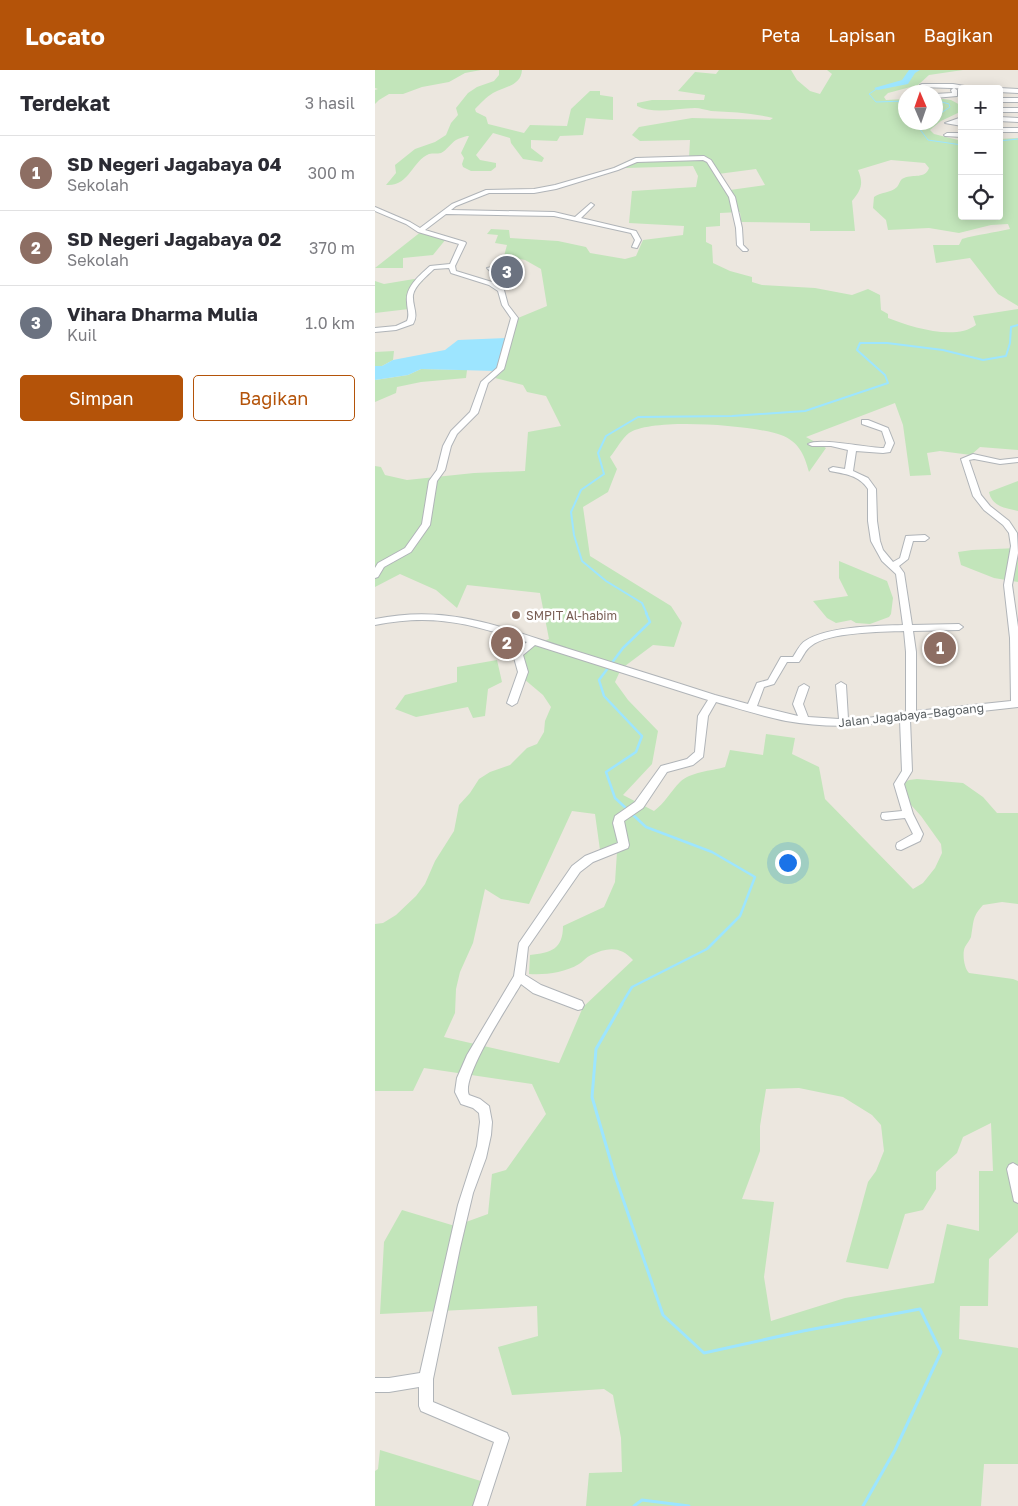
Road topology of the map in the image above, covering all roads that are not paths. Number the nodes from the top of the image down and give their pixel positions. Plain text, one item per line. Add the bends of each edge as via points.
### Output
1 (943, 87) edge
2 (954, 88) junction
3 (958, 88) edge
4 (958, 89) edge
5 (1003, 90) edge
6 (1018, 92) edge
7 (943, 96) edge
8 (1003, 100) edge
9 (1018, 100) edge
10 (1003, 110) edge
11 (1018, 110) edge
12 (1003, 119) edge
13 (958, 120) edge
14 (1018, 120) edge
15 (958, 124) edge
16 (1003, 130) edge
17 (1018, 130) edge
18 (947, 135) dead end
19 (958, 135) edge
20 (591, 205) dead end
21 (375, 209) edge
22 (445, 212) junction
23 (576, 218) junction
24 (420, 231) junction
25 (635, 247) dead end
26 (745, 250) dead end
27 (452, 266) junction
28 (490, 268) dead end
29 (495, 286) junction
30 (375, 330) edge
31 (865, 422) dead end
32 (813, 444) dead end
33 (851, 448) junction
34 (1018, 460) edge
35 (833, 470) dead end
36 (849, 472) junction
37 (925, 538) dead end
38 (893, 566) junction
39 (375, 575) edge
40 (375, 622) edge
41 (959, 627) dead end
42 (908, 628) junction
43 (1016, 638) edge
44 (533, 641) junction
45 (841, 685) dead end
46 (804, 688) dead end
47 (714, 698) junction
48 (512, 703) dead end
49 (1017, 704) edge
50 (751, 709) junction
51 (908, 715) junction
52 (803, 720) junction
53 (844, 723) junction
54 (908, 814) junction
55 (886, 816) dead end
56 (901, 846) dead end
57 (519, 977) junction
58 (578, 1005) dead end
59 (1013, 1169) dead end
60 (1018, 1197) edge
61 (426, 1379) junction
62 (375, 1385) edge
63 (480, 1506) edge

1 - 2 street
2 - 3 street
2 - 4 street
2 - 7 street via 955,95
5 - 6 street
8 - 9 street
10 - 11 street
12 - 14 street
13 - 15 street via 948,123
16 - 17 street
18 - 19 street
20 - 23 street
21 - 24 street
22 - 23 street via 543,213
22 - 24 street
22 - 26 street via 488,191 540,190 616,169 635,160 704,158 732,198 740,246
23 - 25 street via 634,232 639,240
24 - 27 street via 463,243
27 - 29 street via 455,273
27 - 30 street via 432,267 411,290 410,322 397,328
28 - 29 street via 495,273
29 - 39 street via 515,316 500,369 485,382 474,412 451,439 441,470 433,481 426,525 408,550 381,565
31 - 33 street via 885,430 890,443 887,450
32 - 33 street
33 - 36 street
34 - 43 street via 1001,462 973,456 965,459 977,496 1013,533 1015,546 1008,585
35 - 36 street
36 - 38 street via 861,477 872,489 874,540 881,554
37 - 38 street via 909,538 904,559
38 - 42 street via 900,573
40 - 44 street via 421,616 449,617
41 - 42 street
42 - 50 street via 847,632 810,641 796,660 785,659 771,682 760,685
42 - 51 street via 911,652
43 - 49 street
44 - 47 street, Jalan Jagabaya–Bagoang
44 - 48 street via 518,654 523,672
45 - 53 street
46 - 52 street via 798,704
47 - 50 street, Jalan Jagabaya–Bagoang
47 - 57 street via 703,716 700,754 690,762 664,769 643,800 618,823 624,845 586,859 564,884 523,946
49 - 51 street, Jalan Jagabaya–Bagoang
50 - 52 street, Jalan Jagabaya–Bagoang
51 - 53 street, Jalan Jagabaya–Bagoang
51 - 54 street via 907,771 899,784
52 - 53 street, Jalan Jagabaya–Bagoang
54 - 55 street
54 - 56 street via 918,834
57 - 58 street via 537,989
57 - 61 street via 463,1078 461,1092 465,1100 485,1110 485,1142 464,1202
59 - 60 street
61 - 62 street
61 - 63 street via 426,1406 502,1438

